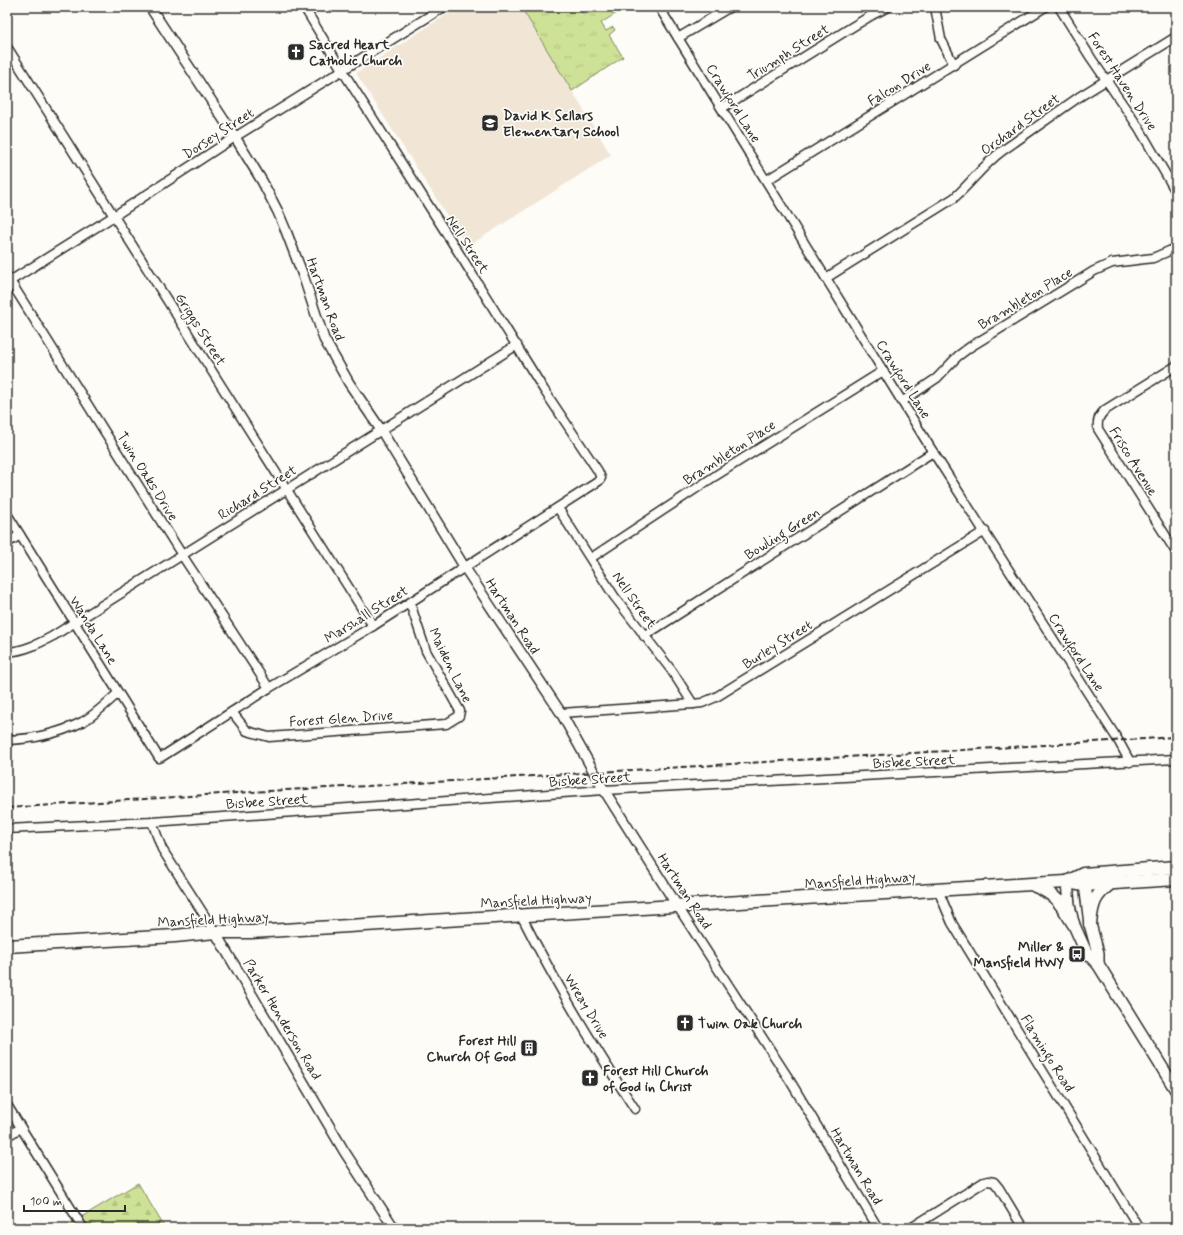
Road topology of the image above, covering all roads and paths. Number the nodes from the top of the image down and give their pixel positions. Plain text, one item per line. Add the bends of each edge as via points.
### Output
1 (150, 7) edge
2 (304, 7) edge
3 (444, 7) edge
4 (659, 7) edge
5 (730, 7) edge
6 (888, 7) edge
7 (935, 7) edge
8 (1045, 7) edge
9 (1059, 7) edge
10 (1176, 37) edge
11 (678, 38) junction
12 (7, 47) edge
13 (954, 65) junction
14 (342, 70) junction
15 (1107, 80) junction
16 (722, 108) junction
17 (235, 136) junction
18 (767, 180) junction
19 (1176, 192) edge
20 (114, 216) junction
21 (1176, 248) edge
22 (826, 278) junction
23 (8, 280) edge
24 (516, 345) junction
25 (1176, 366) edge
26 (883, 370) junction
27 (903, 401) junction
28 (381, 430) junction
29 (933, 452) junction
30 (287, 489) junction
31 (585, 490) joint
32 (558, 508) junction
33 (7, 514) edge
34 (985, 531) junction
35 (20, 534) junction
36 (7, 542) edge
37 (1176, 552) edge
38 (182, 555) junction
39 (590, 558) junction
40 (465, 568) junction
41 (410, 603) junction
42 (74, 624) junction
43 (373, 626) junction
44 (644, 636) junction
45 (7, 652) edge
46 (269, 688) junction
47 (118, 693) junction
48 (693, 704) junction
49 (232, 712) junction
50 (561, 713) junction
51 (459, 716) joint
52 (7, 740) edge
53 (159, 758) joint
54 (1176, 759) edge
55 (1130, 762) junction
56 (604, 790) junction
57 (152, 822) junction
58 (7, 829) edge
59 (1176, 867) edge
60 (1176, 879) edge
61 (1084, 880) junction
62 (1067, 882) junction
63 (1111, 883) junction
64 (1032, 884) junction
65 (938, 890) junction
66 (678, 907) junction
67 (520, 915) junction
68 (1073, 923) junction
69 (1090, 924) junction
70 (215, 932) junction
71 (7, 946) edge
72 (1098, 964) junction
73 (1176, 1090) edge
74 (7, 1105) edge
75 (635, 1109) dead end
76 (21, 1128) junction
77 (7, 1136) edge
78 (83, 1228) edge
79 (394, 1228) edge
80 (878, 1228) edge
81 (911, 1228) edge
82 (1023, 1228) edge
83 (1139, 1228) edge

1 - 17 street, Hartman Road
2 - 14 street, Nell Street
3 - 14 street, Dorsey Street
4 - 11 street, Crawford Lane
5 - 11 street
6 - 16 street, Triumph Street
7 - 13 street via 941,39
8 - 13 street, Falcon Drive
9 - 15 street, Forest Haven Drive
10 - 15 street, Orchard Street
11 - 16 street, Crawford Lane
12 - 20 street, Griggs Street
13 - 18 street, Falcon Drive
14 - 17 street, Dorsey Street
14 - 24 street, Nell Street
15 - 19 street, Forest Haven Drive via 1139,128
15 - 22 street, Orchard Street via 992,158 954,198
16 - 18 street, Crawford Lane
17 - 20 street, Dorsey Street
17 - 28 street, Hartman Road via 278,212 324,339 349,383
18 - 22 street, Crawford Lane
20 - 23 street, Dorsey Street
20 - 30 street, Griggs Street
21 - 27 street, Brambleton Place via 1153,258 1112,263 1094,271 970,347 937,378
22 - 26 street, Crawford Lane
23 - 38 street, Twin Oaks Drive
24 - 28 street, Richard Street
24 - 31 street, Nell Street via 598,471 601,478 599,481
25 - 37 street, Frisco Avenue via 1105,410 1097,423 1098,429
26 - 27 street, Crawford Lane
26 - 39 street, Brambleton Place
27 - 29 street, Crawford Lane
28 - 30 street, Richard Street
28 - 40 street, Hartman Road
29 - 34 street, Crawford Lane
29 - 44 street, Bowling Green
30 - 38 street, Richard Street
30 - 43 street, Griggs Street
31 - 32 street, Marshall Street
32 - 39 street, Nell Street
32 - 40 street, Marshall Street
33 - 35 street, Wanda Lane
34 - 48 street, Burley Street via 716,697
34 - 55 street, Crawford Lane
35 - 36 street
35 - 42 street, Wanda Lane
38 - 42 street, Richard Street
38 - 46 street, Twin Oaks Drive
39 - 44 street, Nell Street
40 - 41 street, Marshall Street
40 - 50 street, Hartman Road
41 - 43 street, Marshall Street
41 - 51 street, Maiden Lane via 426,651 460,711
42 - 45 street, Richard Street via 36,646
42 - 47 street, Wanda Lane
43 - 46 street, Marshall Street
44 - 48 street, Nell Street via 672,671
46 - 49 street, Marshall Street
47 - 52 street via 82,722 43,736
47 - 53 street, Wanda Lane
48 - 50 street, Burley Street
49 - 51 street, Forest Glen Drive via 247,731 269,737 446,724
49 - 53 street, Marshall Street
50 - 56 street, Hartman Road
54 - 55 street, Bisbee Street
55 - 56 street, Bisbee Street
56 - 57 street, Bisbee Street
56 - 66 street, Hartman Road
57 - 58 street, Bisbee Street
57 - 70 street, Parker Henderson Road via 162,849
59 - 61 main road, Mansfield Highway
60 - 63 main road, Mansfield Highway
61 - 62 main road, Mansfield Highway
61 - 63 main road, Mansfield Highway
61 - 69 main road
62 - 64 main road, Mansfield Highway
62 - 68 main road
63 - 69 main road via 1096,896
64 - 65 main road, Mansfield Highway
64 - 68 main road via 1047,890 1056,898
65 - 66 main road, Mansfield Highway
65 - 83 street, Flamingo Road via 952,923
66 - 67 main road, Mansfield Highway
66 - 80 street, Hartman Road via 789,1079
67 - 70 main road, Mansfield Highway via 293,930
67 - 75 street, Wreay Drive
68 - 72 main road via 1086,952
69 - 72 main road via 1098,953
70 - 71 main road, Mansfield Highway
70 - 79 street, Parker Henderson Road via 344,1152
72 - 73 main road
74 - 76 street
76 - 77 street
76 - 78 street
81 - 82 street via 988,1181 994,1182 999,1188

